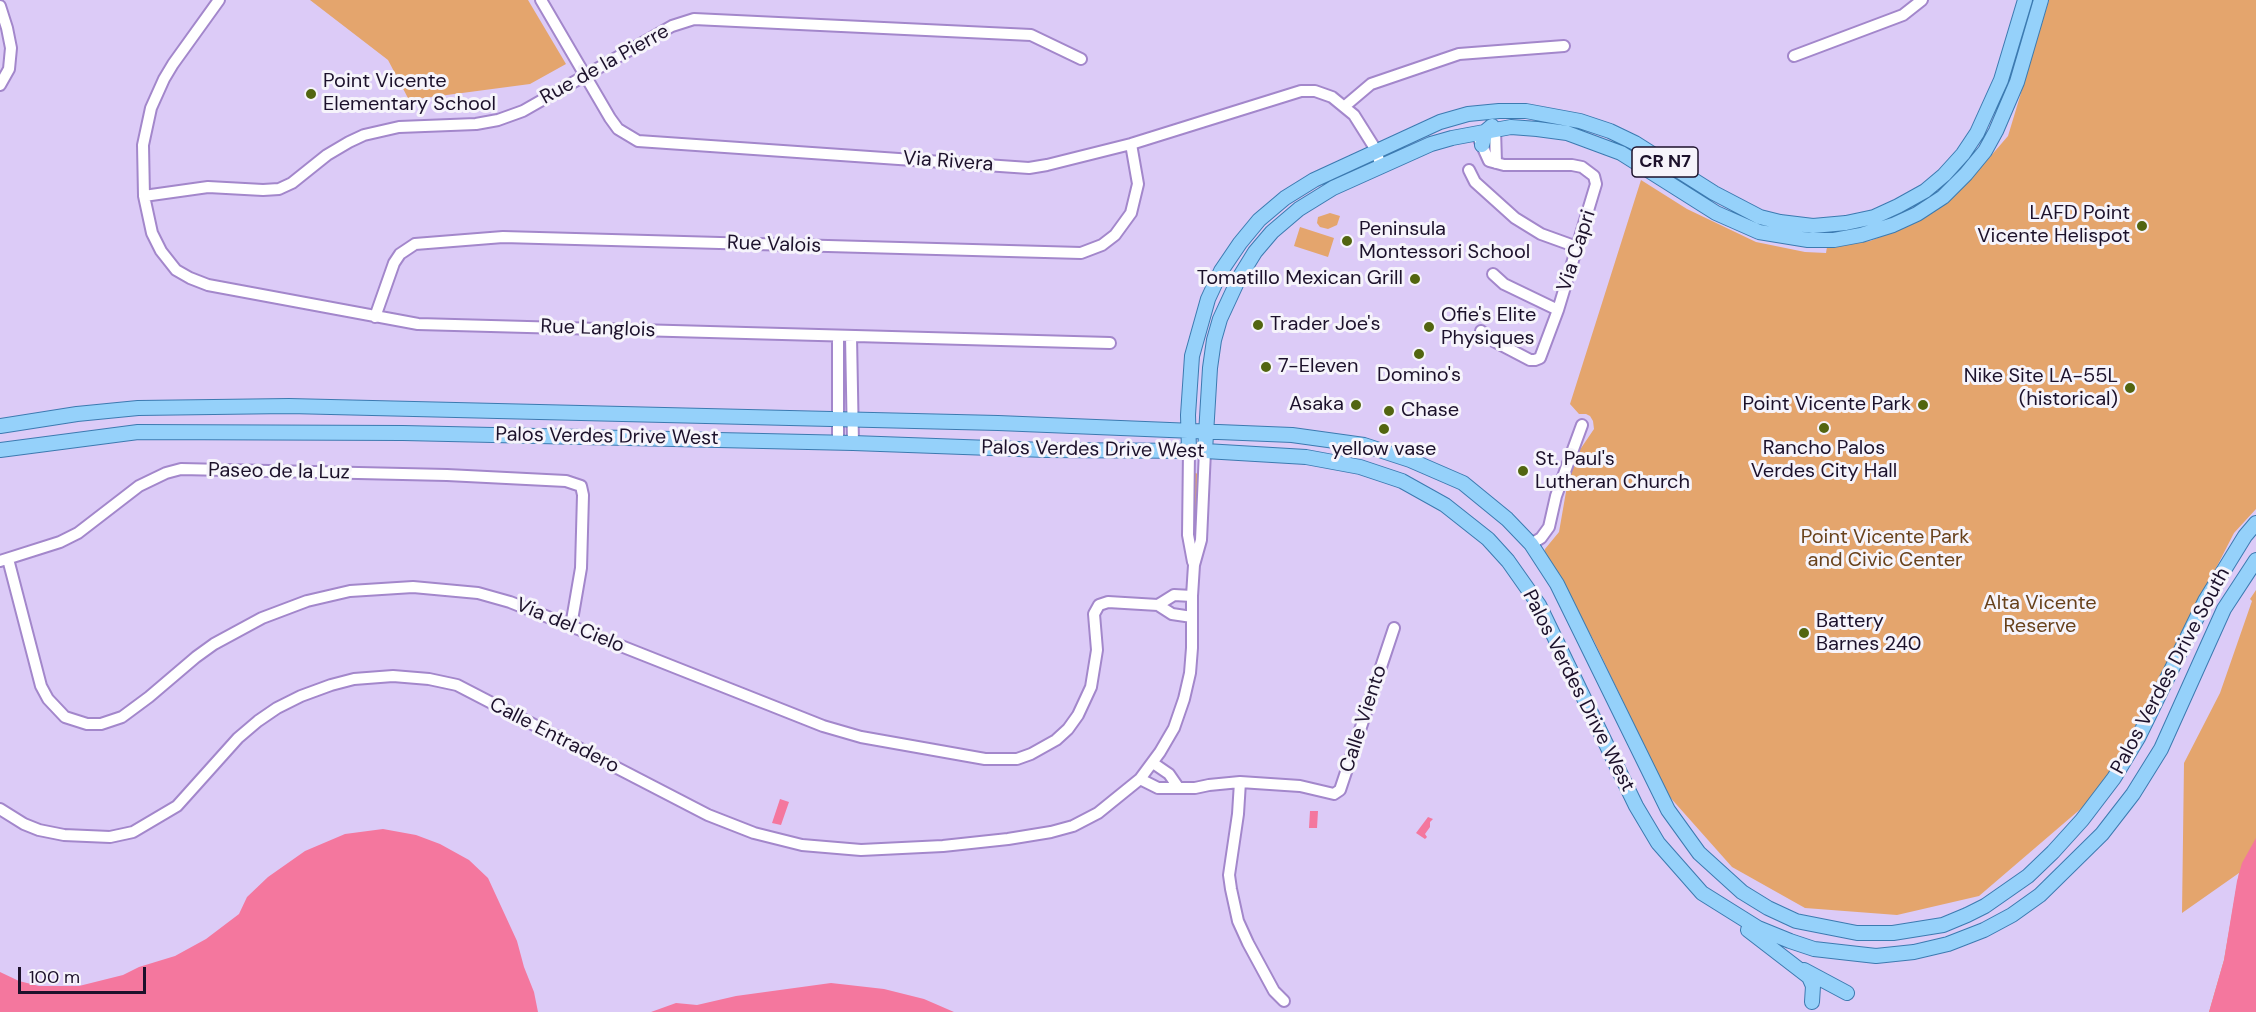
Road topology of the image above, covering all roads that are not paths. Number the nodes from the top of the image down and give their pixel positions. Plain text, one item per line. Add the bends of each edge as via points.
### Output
1 (219, 0) edge
2 (541, 0) edge
3 (1922, 0) edge
4 (2025, 0) edge
5 (2041, 0) edge
6 (0, 6) edge
7 (1564, 46) dead end
8 (1794, 56) dead end
9 (1081, 59) dead end
10 (585, 75) junction
11 (0, 86) edge
12 (1345, 106) junction
13 (1526, 111) junction
14 (1485, 134) junction
15 (1131, 144) junction
16 (1376, 150) junction
17 (1496, 163) junction
18 (1382, 167) junction
19 (1469, 170) dead end
20 (1295, 191) junction
21 (144, 196) junction
22 (1577, 247) junction
23 (1259, 248) junction
24 (1493, 274) dead end
25 (1558, 310) junction
26 (375, 316) junction
27 (1480, 332) dead end
28 (837, 336) junction
29 (852, 336) junction
30 (1110, 343) dead end
31 (138, 408) junction
32 (837, 417) junction
33 (852, 418) junction
34 (1582, 425) dead end
35 (0, 426) edge
36 (1188, 430) junction
37 (1205, 430) junction
38 (138, 432) junction
39 (838, 443) junction
40 (853, 443) junction
41 (0, 450) edge
42 (1189, 451) junction
43 (1205, 451) junction
44 (2256, 524) edge
45 (1531, 544) junction
46 (4, 560) edge
47 (2256, 560) edge
48 (1194, 565) junction
49 (1192, 596) junction
50 (1158, 605) junction
51 (1192, 617) junction
52 (571, 626) junction
53 (1394, 628) dead end
54 (1153, 763) junction
55 (1140, 779) junction
56 (1240, 782) junction
57 (1178, 786) junction
58 (0, 809) edge
59 (1702, 892) junction
60 (1985, 906) junction
61 (1943, 925) joint
62 (1948, 944) junction
63 (1797, 966) junction
64 (1847, 993) dead end
65 (1284, 1001) dead end
66 (1812, 1002) dead end

1 - 21 street, Rue Langlois via 173,64 151,108 143,146
2 - 10 street, Via Rivera
3 - 8 street via 1903,15
4 - 13 main road, CR N7 via 2001,80 1968,147 1925,191 1874,217 1813,226 1760,217 1610,131
5 - 14 main road, CR N7 via 2017,82 1985,151 1943,197 1893,225 1860,235 1808,240 1759,232 1716,213 1621,153 1594,142 1567,133 1511,127
6 - 11 street via 11,48 9,69
7 - 12 street via 1459,54 1371,84
9 - 10 street, Rue de la Pierre via 1031,35 694,20 672,26
10 - 15 street, Via Rivera via 618,129 650,143 1029,168
10 - 21 street, Rue de la Pierre via 523,111 498,120 399,127 364,135 279,189 208,187
12 - 15 street, Via Rivera via 1315,92 1301,91
12 - 16 street, Via Rivera via 1361,123
13 - 14 main road via 1507,114
13 - 16 main road, CR N7 via 1468,114
14 - 17 street
14 - 17 street via 1485,156
14 - 18 main road, CR N7 via 1431,144
15 - 26 street, Rue Valois via 1138,184 1131,213 1115,235 1081,253 503,237 425,243 400,254
16 - 18 street, Via Rivera
16 - 20 main road, CR N7
17 - 22 street, Via Capri via 1572,165 1594,176 1595,193
18 - 23 main road, CR N7 via 1333,188 1299,209
19 - 22 street via 1475,182 1515,219
20 - 23 main road via 1290,203 1260,233
20 - 36 main road, CR N7 via 1259,220 1240,243 1208,299 1192,356
21 - 26 street, Rue Langlois via 152,233 161,251 176,270 189,278 208,285
22 - 25 street, Via Capri
23 - 37 main road, CR N7 via 1239,278 1220,319 1210,368
24 - 25 street via 1504,284
25 - 27 street, Via Capri via 1540,358 1535,360
26 - 28 street, Rue Langlois via 441,326
28 - 29 street, Rue Langlois
28 - 32 street
29 - 30 street, Rue Langlois
29 - 33 street
31 - 32 main road, Palos Verdes Drive West via 289,406
31 - 35 main road, Palos Verdes Drive West
31 - 38 main road
32 - 33 main road, Palos Verdes Drive West
32 - 39 street
33 - 36 main road, Palos Verdes Drive West
33 - 40 street
34 - 45 street via 1556,496 1550,527
36 - 37 main road, Palos Verdes Drive West
36 - 42 main road, CR N7
37 - 43 main road, CR N7
37 - 45 main road, Palos Verdes Drive West via 1334,440 1410,460 1463,483
38 - 39 main road, Palos Verdes Drive West via 415,433
38 - 41 main road, Palos Verdes Drive West
39 - 40 main road, Palos Verdes Drive West
40 - 42 main road, Palos Verdes Drive West
42 - 43 main road, Palos Verdes Drive West
42 - 48 street via 1188,535
43 - 48 street via 1201,540
43 - 59 main road, Palos Verdes Drive West via 1306,457 1360,466 1426,493 1488,539 1539,605 1636,806 1678,867
44 - 60 main road, Palos Verdes Drive South via 2205,601 2138,738 2114,778 2053,852 2028,876
45 - 61 main road, Palos Verdes Drive West via 1557,584 1668,810 1699,853 1742,892 1796,921 1857,933 1893,933
46 - 52 street, Via del Cielo via 41,686 65,717 87,724 122,717 214,644 262,618 307,601 350,591 413,587 478,593
46 - 52 street, Paseo de la Luz via 78,533 139,486 181,470 566,481 581,486 583,495 581,568
47 - 62 main road, Palos Verdes Drive South via 2224,609 2161,749 2102,834 2040,895 2012,915
48 - 49 street, Calle Entradero
49 - 50 street, Via del Cielo via 1174,595
49 - 51 street, Calle Entradero
50 - 51 street, Via del Cielo via 1172,614
50 - 52 street, Via del Cielo via 1098,605 1094,614 1097,650 1091,687 1078,715 1056,740 1017,759 999,760 861,737 823,726
51 - 54 street, Calle Entradero via 1190,673 1184,699 1174,728
53 - 56 street, Calle Viento via 1340,790 1334,794 1300,786
54 - 55 street, Calle Entradero
54 - 57 street
55 - 57 street, Calle Viento via 1158,788
55 - 58 street, Calle Entradero via 1098,813 1051,832 861,850 802,845 708,815 457,685 393,676 331,685 277,708 238,738 177,806 133,832 110,837 64,835 24,824
56 - 57 street, Calle Viento via 1196,788
56 - 65 street via 1229,875 1231,890 1248,943 1274,991
59 - 62 main road, Palos Verdes Drive West via 1758,928 1814,949 1876,956
59 - 63 main road
60 - 61 main road, Palos Verdes Drive South
60 - 62 main road via 1950,930 1946,935
63 - 64 main road
63 - 66 main road via 1813,986

